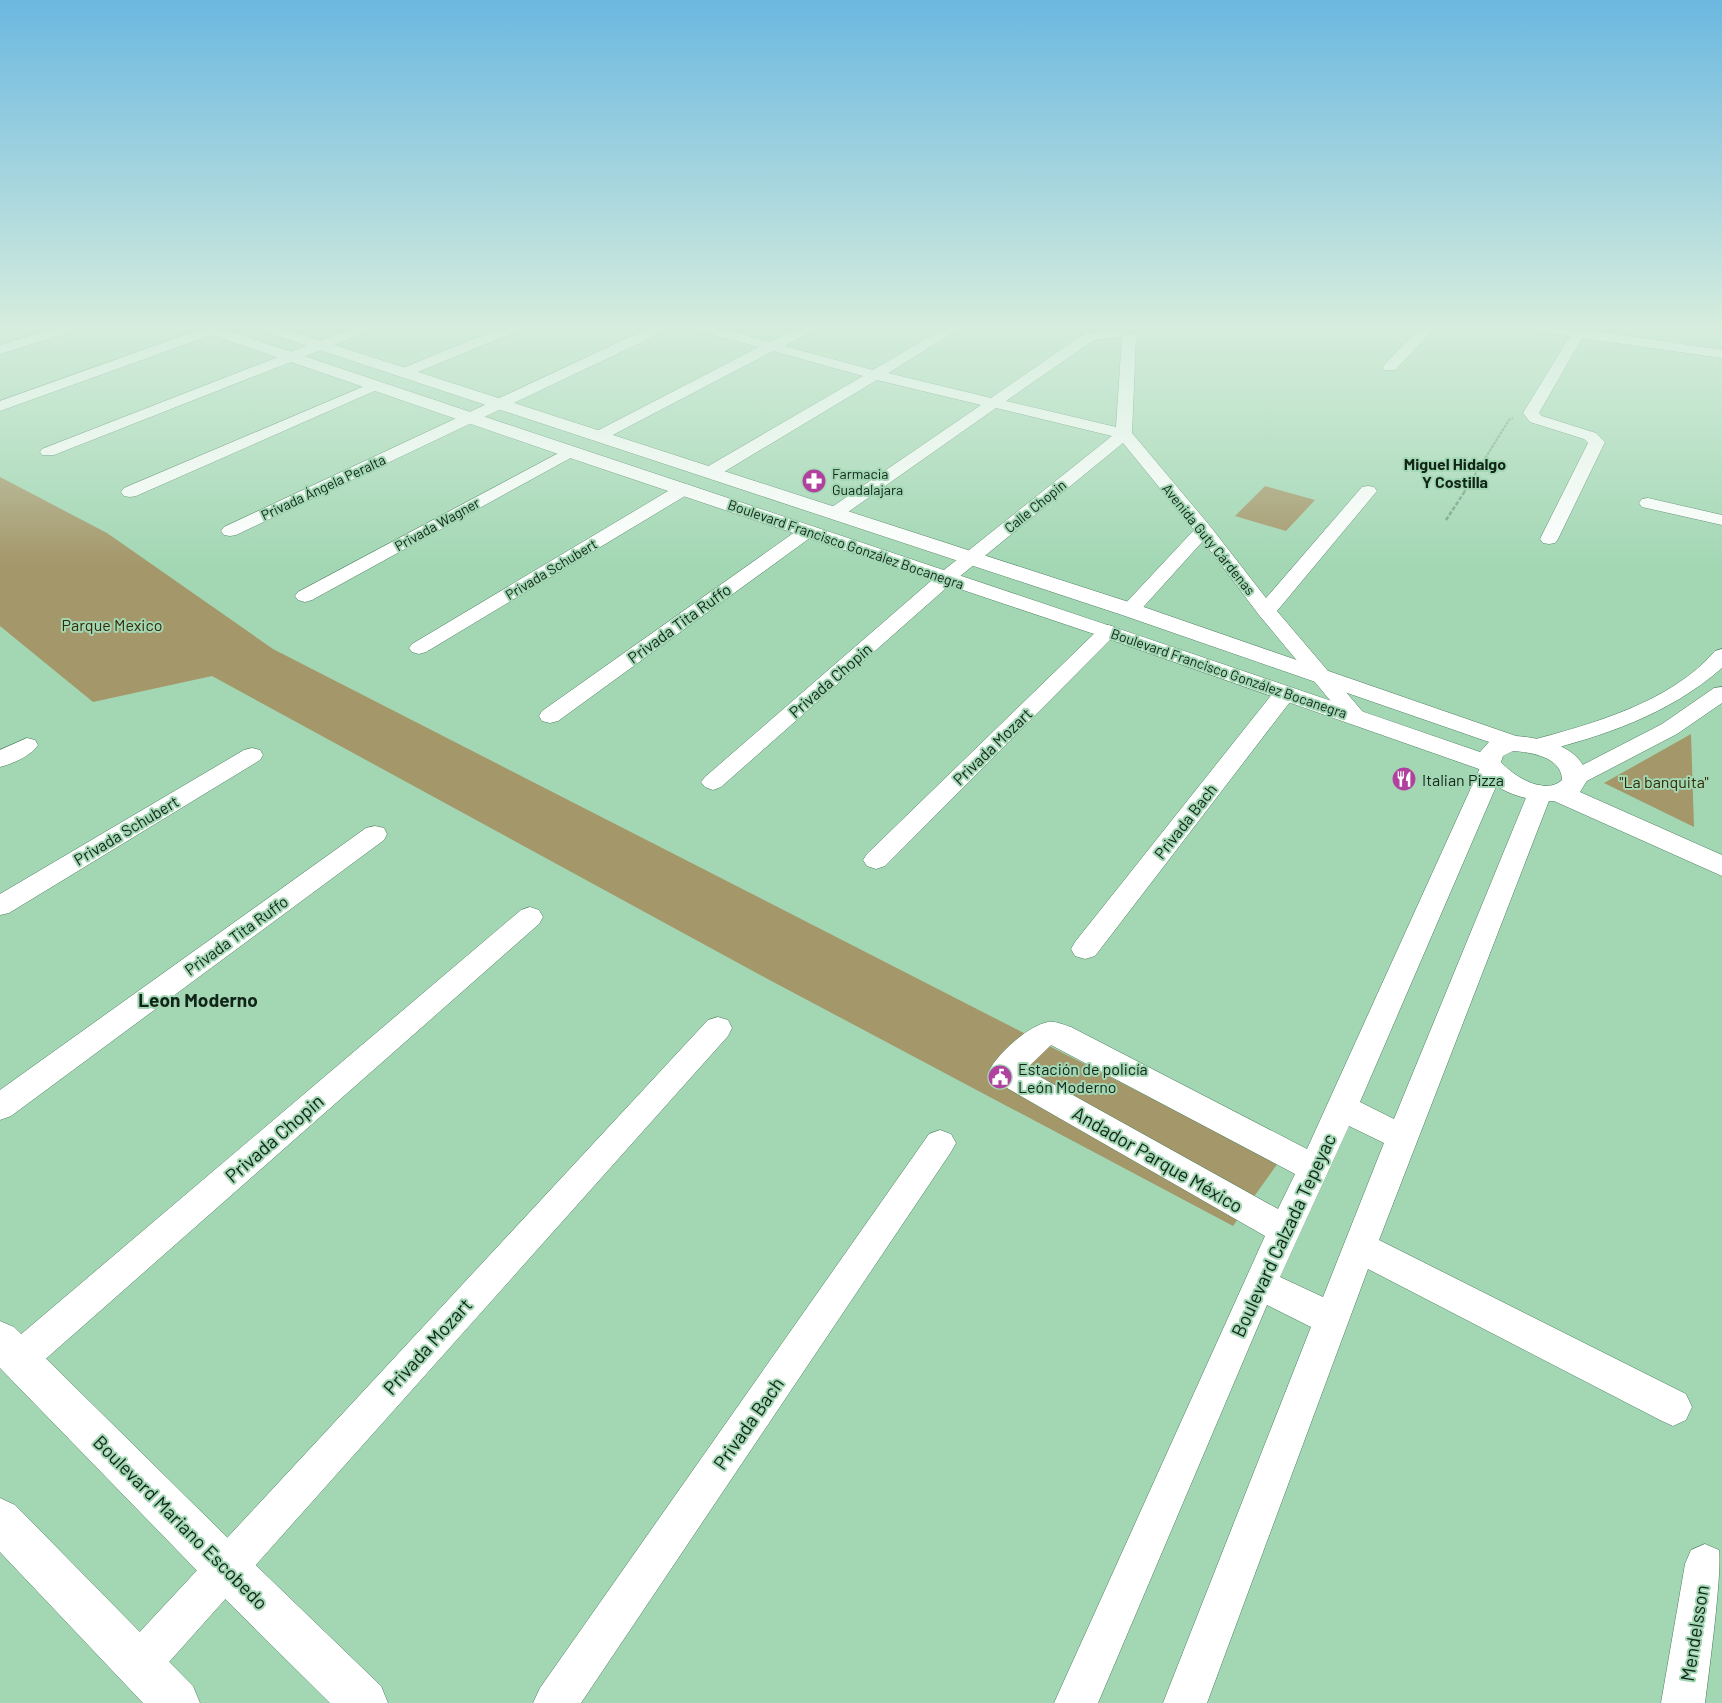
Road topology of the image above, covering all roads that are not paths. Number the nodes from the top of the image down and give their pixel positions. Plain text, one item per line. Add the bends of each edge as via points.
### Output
1 (164, 406) edge
2 (327, 406) edge
3 (435, 406) edge
4 (495, 406) edge
5 (503, 406) edge
6 (656, 406) edge
7 (825, 406) edge
8 (989, 406) edge
9 (1004, 406) edge
10 (1124, 406) edge
11 (1535, 406) edge
12 (470, 418) junction
13 (1124, 434) junction
14 (599, 436) junction
15 (48, 452) dead end
16 (570, 452) junction
17 (716, 474) junction
18 (688, 491) junction
19 (1368, 491) dead end
20 (130, 492) dead end
21 (1648, 503) dead end
22 (835, 513) junction
23 (1722, 520) edge
24 (1204, 530) junction
25 (230, 531) dead end
26 (808, 531) junction
27 (1549, 539) dead end
28 (972, 557) junction
29 (946, 578) junction
30 (305, 596) dead end
31 (1130, 610) junction
32 (1266, 611) junction
33 (1108, 632) junction
34 (419, 648) dead end
35 (1722, 655) edge
36 (1321, 674) junction
37 (1284, 692) junction
38 (1722, 693) edge
39 (550, 716) dead end
40 (1357, 718) junction
41 (27, 745) dead end
42 (1536, 746) junction
43 (252, 754) dead end
44 (1497, 758) junction
45 (0, 760) edge
46 (713, 782) dead end
47 (1562, 787) junction
48 (375, 834) dead end
49 (1722, 848) edge
50 (876, 860) dead end
51 (1722, 866) edge
52 (0, 906) edge
53 (530, 917) dead end
54 (1085, 949) dead end
55 (718, 1028) dead end
56 (0, 1107) edge
57 (1342, 1108) junction
58 (1402, 1138) junction
59 (940, 1143) dead end
60 (1312, 1168) junction
61 (1284, 1230) junction
62 (1359, 1248) junction
63 (1259, 1284) junction
64 (1331, 1319) junction
65 (9, 1350) edge
66 (1673, 1407) dead end
67 (0, 1520) edge
68 (1705, 1564) dead end
69 (225, 1567) junction
70 (138, 1665) junction
71 (176, 1703) edge
72 (364, 1703) edge
73 (555, 1703) edge
74 (1076, 1703) edge
75 (1185, 1703) edge
76 (1683, 1703) edge

1 - 15 street
2 - 20 street
3 - 12 main road, Boulevard Francisco González Bocanegra
4 - 12 street, Privada Ángela Peralta
5 - 14 main road, Boulevard Francisco González Bocanegra
6 - 14 street
7 - 17 street
8 - 22 street
9 - 13 street
10 - 13 street
11 - 27 street via 1531,414 1536,419 1590,436 1597,442
12 - 16 main road, Boulevard Francisco González Bocanegra
12 - 25 street, Privada Ángela Peralta
13 - 24 street, Avenida Guty Cárdenas
13 - 28 street, Calle Chopin
14 - 17 main road, Boulevard Francisco González Bocanegra
16 - 18 main road, Boulevard Francisco González Bocanegra
16 - 30 street, Privada Wagner
17 - 18 main road
17 - 22 main road, Boulevard Francisco González Bocanegra
18 - 26 main road, Boulevard Francisco González Bocanegra
18 - 34 street, Privada Schubert
19 - 32 street
21 - 23 street
22 - 28 main road, Boulevard Francisco González Bocanegra
24 - 31 street
24 - 32 street, Avenida Guty Cárdenas
26 - 29 main road, Boulevard Francisco González Bocanegra
26 - 39 street, Privada Tita Ruffo
28 - 29 street, Calle Chopin
28 - 31 main road, Boulevard Francisco González Bocanegra
29 - 33 main road, Boulevard Francisco González Bocanegra
29 - 46 street, Privada Chopin
31 - 36 main road, Boulevard Francisco González Bocanegra
32 - 36 street, Avenida Guty Cárdenas
33 - 37 main road, Boulevard Francisco González Bocanegra
33 - 50 street, Privada Mozart
35 - 42 street via 1683,689 1639,714 1594,731
36 - 40 street, Avenida Guty Cárdenas
36 - 44 main road, Boulevard Francisco González Bocanegra via 1488,733
37 - 40 main road, Boulevard Francisco González Bocanegra
37 - 54 street, Privada Bach
38 - 47 street via 1697,713
40 - 44 main road, Boulevard Francisco González Bocanegra
41 - 45 street
42 - 44 main road
42 - 47 main road via 1552,752 1572,769
43 - 52 street, Privada Schubert
44 - 47 main road via 1511,784
44 - 57 street, Boulevard Calzada Tepeyac
47 - 49 main road
47 - 51 main road
47 - 58 street
48 - 56 street, Privada Tita Ruffo
53 - 65 street, Privada Chopin
55 - 69 street, Privada Mozart
57 - 58 street
57 - 60 street, Boulevard Calzada Tepeyac
58 - 62 street
59 - 73 street, Privada Bach
60 - 61 street, Boulevard Calzada Tepeyac
60 - 61 street, Andador Parque México via 1061,1035 1050,1033 1041,1036 1004,1071
61 - 63 street, Boulevard Calzada Tepeyac
62 - 64 street
62 - 66 street
63 - 64 street
63 - 74 street, Boulevard Calzada Tepeyac
64 - 75 street
65 - 69 main road, Boulevard Mariano Escobedo
67 - 70 main road
68 - 76 street, Mendelsson
69 - 70 street, Privada Mozart
69 - 72 main road, Boulevard Mariano Escobedo
70 - 71 main road

